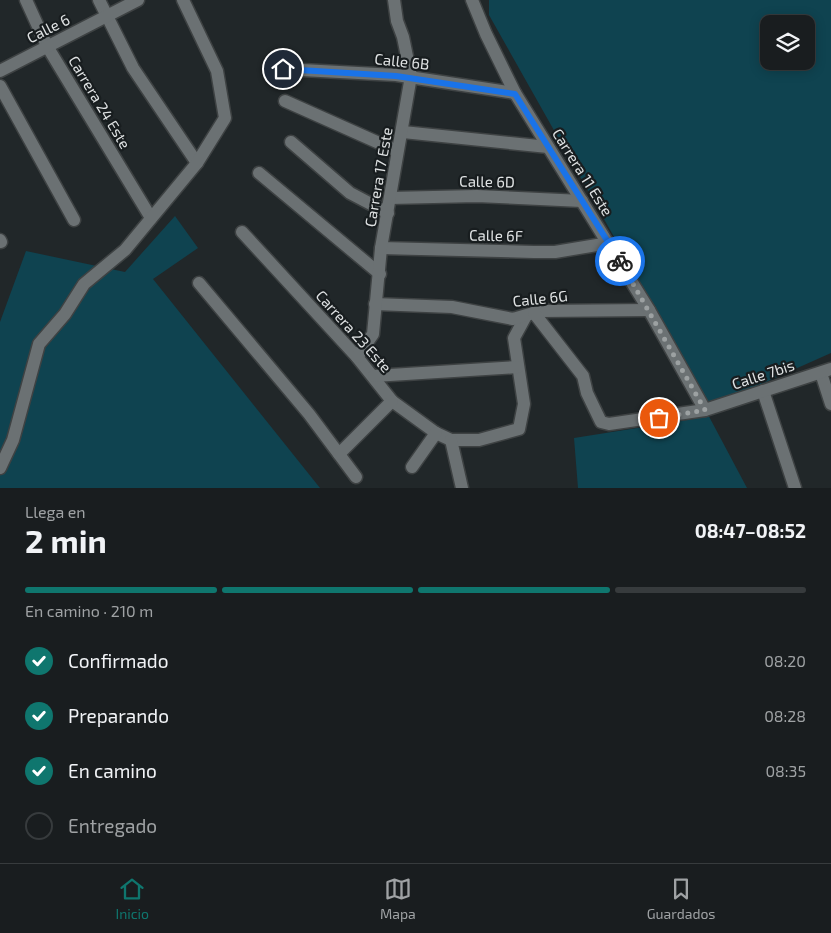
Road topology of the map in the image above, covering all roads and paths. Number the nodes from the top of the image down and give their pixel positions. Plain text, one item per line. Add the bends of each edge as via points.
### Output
1 (26, 0) edge
2 (99, 0) edge
3 (138, 0) edge
4 (183, 0) edge
5 (394, 0) edge
6 (472, 0) edge
7 (106, 16) junction
8 (47, 46) junction
9 (283, 69) dead end
10 (0, 70) edge
11 (411, 78) junction
12 (0, 86) edge
13 (515, 94) junction
14 (285, 101) dead end
15 (403, 132) junction
16 (291, 142) dead end
17 (548, 147) junction
18 (397, 151) junction
19 (197, 163) junction
20 (259, 173) dead end
21 (390, 198) junction
22 (582, 200) junction
23 (388, 213) junction
24 (151, 218) junction
25 (74, 220) dead end
26 (242, 232) dead end
27 (609, 243) junction
28 (381, 248) junction
29 (380, 274) junction
30 (199, 282) dead end
31 (375, 304) junction
32 (649, 310) junction
33 (530, 315) junction
34 (357, 357) junction
35 (518, 367) junction
36 (826, 371) edge
37 (374, 376) junction
38 (763, 391) junction
39 (392, 401) junction
40 (831, 404) edge
41 (705, 410) junction
42 (436, 433) junction
43 (451, 440) junction
44 (339, 454) junction
45 (412, 467) dead end
46 (0, 468) edge
47 (356, 477) dead end
48 (462, 488) edge
49 (795, 488) edge

1 - 8 street, Carrera 24 Este
2 - 7 street
3 - 7 street, Calle 6
4 - 19 street via 217,71 225,118
5 - 11 street, Carrera 17 Este
6 - 13 street, Carrera 11 Este
7 - 8 street, Calle 6
7 - 19 street via 133,68
8 - 10 street, Calle 6
8 - 24 street, Carrera 24 Este
9 - 11 street, Calle 6B
11 - 13 street, Calle 6B
11 - 15 street, Carrera 17 Este
12 - 25 street
13 - 17 street, Carrera 11 Este
14 - 18 street
15 - 17 street
15 - 18 street, Carrera 17 Este
16 - 23 street via 350,193
17 - 22 street, Carrera 11 Este
18 - 21 street, Carrera 17 Este
19 - 24 street
20 - 29 street
21 - 22 street, Calle 6D via 477,196
21 - 23 street, Carrera 17 Este
22 - 27 street, Carrera 11 Este
23 - 28 street, Carrera 17 Este
24 - 46 street via 125,250 84,284 65,314 39,344 13,440
26 - 34 street, Carrera 23 Este
27 - 28 street, Calle 6F via 555,252
27 - 32 street, Carrera 11 Este
28 - 29 street, Carrera 17 Este
29 - 31 street, Carrera 17 Este
30 - 44 street
31 - 33 street, Calle 6G via 452,307 513,319
31 - 34 street, Carrera 17 Este via 373,334
32 - 33 street, Calle 6G via 540,311
32 - 41 street, Carrera 11 Este
33 - 35 street via 514,338
33 - 41 street, Calle 7bis via 583,376 601,422 609,424
34 - 37 street, Carrera 23 Este
35 - 37 street
35 - 43 street via 524,404 519,429 479,440
36 - 38 street, Calle 7bis
36 - 40 street
37 - 39 street, Carrera 23 Este
38 - 41 street, Calle 7bis
38 - 49 street
39 - 42 street, Carrera 23 Este
39 - 44 street
42 - 43 street, Carrera 23 Este
42 - 45 street
43 - 48 street
44 - 47 street

